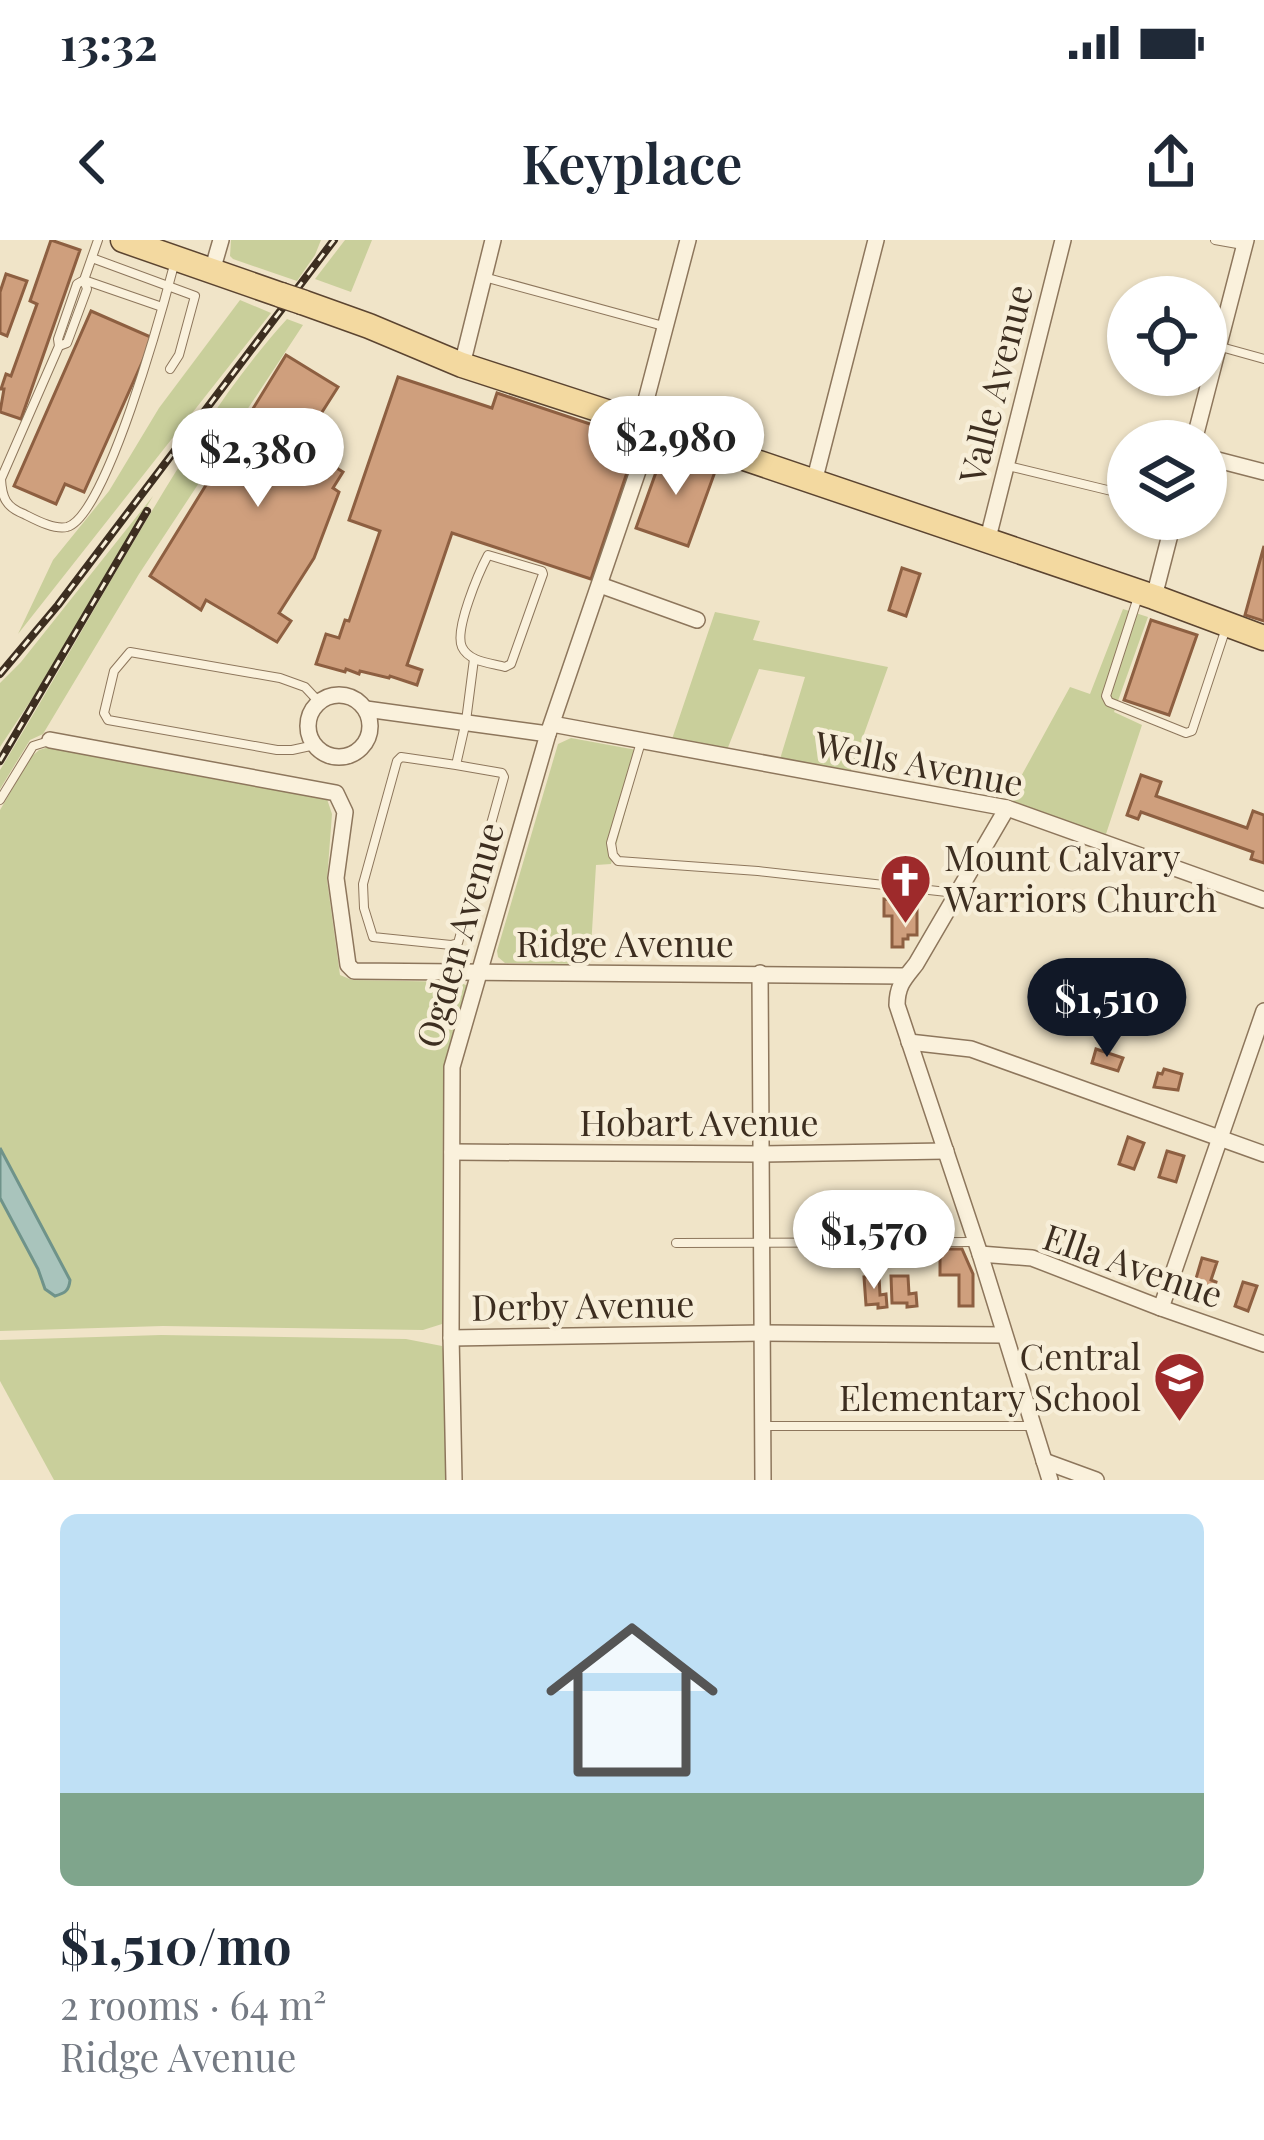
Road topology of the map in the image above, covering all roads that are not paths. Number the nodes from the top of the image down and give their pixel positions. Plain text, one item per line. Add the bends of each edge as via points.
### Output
1 (98, 240) edge
2 (123, 240) edge
3 (221, 240) edge
4 (493, 240) edge
5 (688, 240) edge
6 (876, 240) edge
7 (1063, 240) edge
8 (1215, 240) edge
9 (1245, 243) edge
10 (164, 254) junction
11 (92, 259) junction
12 (212, 271) junction
13 (483, 277) junction
14 (143, 278) junction
15 (84, 280) junction
16 (168, 287) junction
17 (162, 307) junction
18 (1227, 317) edge
19 (667, 327) junction
20 (1227, 348) edge
21 (1264, 359) edge
22 (463, 365) junction
23 (170, 369) dead end
24 (646, 424) junction
25 (1227, 462) edge
26 (1006, 465) junction
27 (1264, 472) edge
28 (814, 482) junction
29 (1107, 490) edge
30 (1166, 540) edge
31 (988, 542) junction
32 (600, 585) junction
33 (1146, 595) junction
34 (697, 620) dead end
35 (1227, 624) junction
36 (1264, 638) edge
37 (474, 658) junction
38 (319, 702) junction
39 (366, 709) junction
40 (466, 721) junction
41 (550, 729) junction
42 (50, 740) joint
43 (642, 741) junction
44 (315, 745) junction
45 (456, 765) junction
46 (0, 800) edge
47 (1007, 808) junction
48 (958, 893) junction
49 (1264, 900) edge
50 (760, 973) junction
51 (480, 974) junction
52 (904, 976) junction
53 (1263, 1019) edge
54 (909, 1042) junction
55 (1221, 1140) junction
56 (946, 1150) junction
57 (452, 1152) junction
58 (761, 1154) junction
59 (1264, 1154) edge
60 (676, 1243) dead end
61 (762, 1244) junction
62 (978, 1248) junction
63 (1161, 1308) junction
64 (763, 1333) junction
65 (1004, 1335) junction
66 (452, 1338) junction
67 (1264, 1344) edge
68 (763, 1426) junction
69 (1033, 1426) junction
70 (1044, 1461) junction
71 (454, 1480) edge
72 (764, 1480) edge
73 (1050, 1480) edge
74 (1096, 1480) edge

1 - 11 lane
2 - 10 main road
3 - 12 street
4 - 13 street
5 - 19 street, Ogden Avenue
6 - 28 street
7 - 26 street, Valle Avenue
8 - 9 lane
9 - 18 street
10 - 12 main road
10 - 14 lane
10 - 16 lane
11 - 14 lane
11 - 15 lane
12 - 22 main road
13 - 19 lane
13 - 22 street
14 - 16 lane
15 - 17 lane
15 - 17 lane via 1,479 13,510 50,525 74,524 112,458
16 - 17 lane
16 - 23 lane via 195,296
19 - 24 street, Ogden Avenue
20 - 21 lane
22 - 24 main road
24 - 28 main road
24 - 32 street, Ogden Avenue
25 - 27 street
26 - 29 lane
26 - 31 street, Valle Avenue
28 - 31 main road
30 - 33 street
31 - 33 main road
32 - 34 street
32 - 41 street, Ogden Avenue
33 - 35 main road
33 - 35 lane via 1106,696 1186,733
35 - 36 main road
37 - 37 lane via 512,664 542,571 488,555 459,631
37 - 40 lane
38 - 39 street via 349,696
38 - 44 street via 308,721
38 - 44 lane via 280,678 130,652 114,670 104,713 108,720 277,750
39 - 40 street, Wells Avenue
39 - 44 street via 371,728 356,753 336,758
40 - 41 street, Wells Avenue
40 - 45 lane
41 - 43 street, Wells Avenue
41 - 51 street, Ogden Avenue
42 - 46 lane via 33,746
42 - 51 street, Ridge Avenue via 336,794 345,812 336,878 347,965
43 - 47 street, Wells Avenue
43 - 48 lane via 611,843 618,861
45 - 45 lane via 397,761 364,884 373,938 458,943 504,777
47 - 48 street
47 - 49 street, Wells Avenue
48 - 52 street
50 - 51 street, Ridge Avenue
50 - 52 street, Ridge Avenue
50 - 58 street
51 - 57 street, Ogden Avenue via 452,1067
52 - 54 street via 897,1005
53 - 55 street
54 - 55 street via 971,1049
54 - 56 street
55 - 59 street
55 - 63 street
56 - 58 street, Hobart Avenue
56 - 62 street
57 - 58 street, Hobart Avenue
57 - 66 street, Ogden Avenue
58 - 61 street
60 - 61 lane
61 - 62 lane
61 - 64 street
62 - 63 street, Ella Avenue via 1031,1258
62 - 65 street
63 - 67 street, Ella Avenue
64 - 65 street, Derby Avenue
64 - 66 street, Derby Avenue
64 - 68 street
65 - 69 street
66 - 71 street, Ogden Avenue
68 - 69 lane
68 - 72 street
69 - 70 street
70 - 73 street
70 - 74 street

